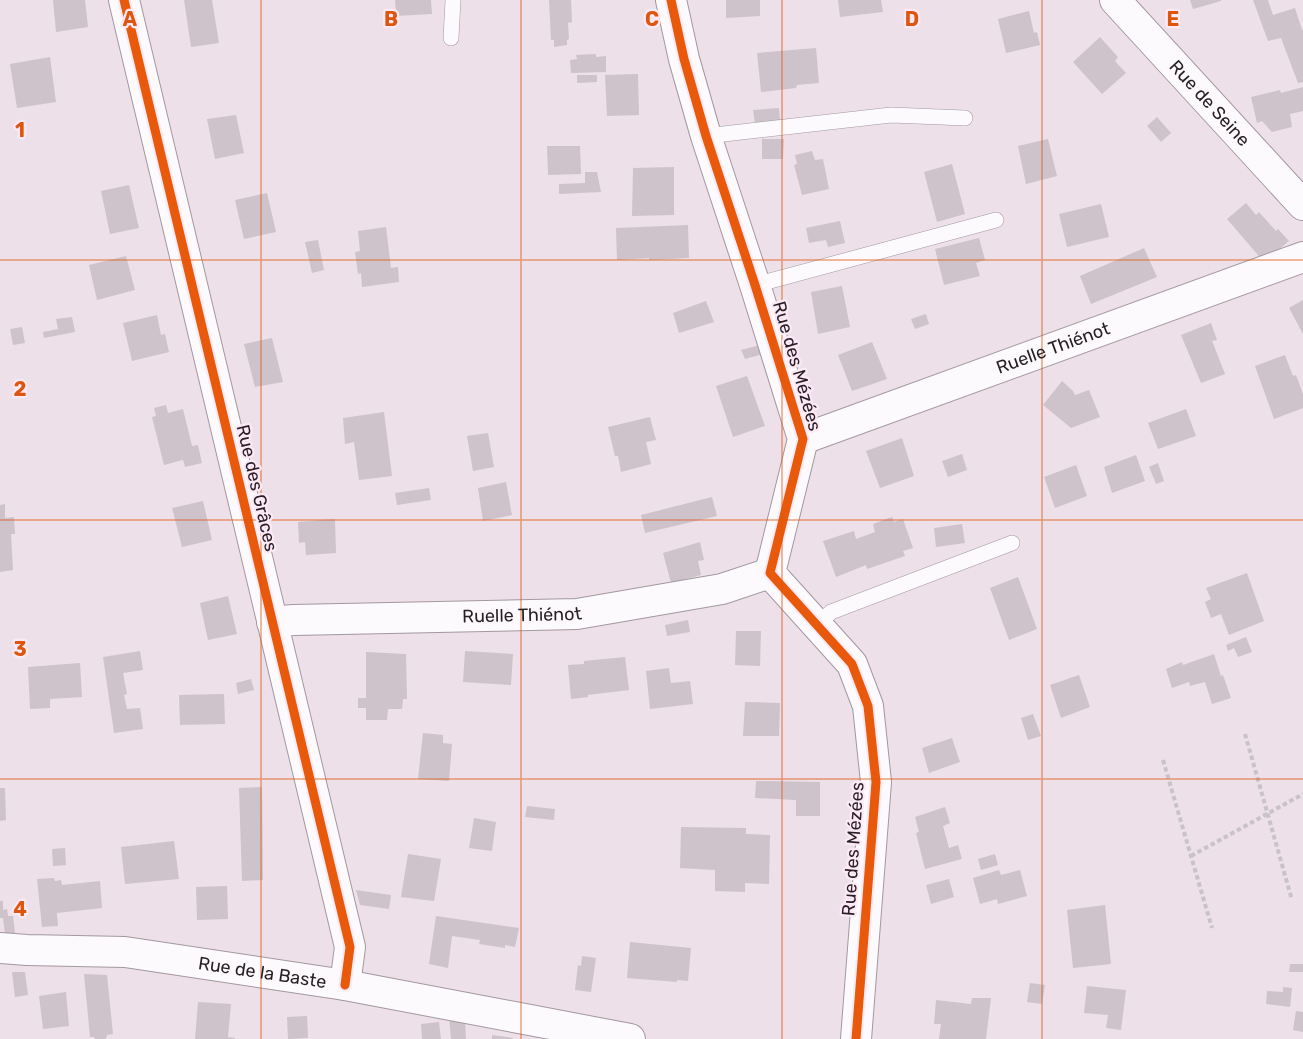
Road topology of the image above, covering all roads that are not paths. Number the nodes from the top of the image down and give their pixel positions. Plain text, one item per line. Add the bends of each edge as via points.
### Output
1 (124, 0) edge
2 (453, 0) edge
3 (671, 0) edge
4 (1115, 0) edge
5 (451, 38) dead end
6 (965, 118) dead end
7 (706, 136) junction
8 (1303, 204) edge
9 (996, 220) dead end
10 (1303, 257) edge
11 (755, 285) junction
12 (803, 439) junction
13 (1012, 543) dead end
14 (770, 573) junction
15 (272, 622) junction
16 (816, 625) junction
17 (0, 948) edge
18 (345, 985) junction
19 (630, 1039) edge
20 (856, 1039) edge

1 - 15 street, Rue des Grâces
2 - 5 lane
3 - 7 street, Rue des Mézées
4 - 8 street, Rue de Seine
6 - 7 lane via 891,115
7 - 11 street, Rue des Mézées
9 - 11 lane
10 - 12 street, Ruelle Thiénot
11 - 12 street, Rue des Mézées
12 - 14 street, Rue des Mézées
13 - 16 lane via 831,612
14 - 15 street, Ruelle Thiénot via 722,590 577,614
14 - 16 street, Rue des Mézées
15 - 18 street, Rue des Grâces via 350,947
16 - 20 street, Rue des Mézées via 852,664 868,706 876,782
17 - 18 street, Rue de la Baste via 125,952
18 - 19 street, Rue de la Baste

